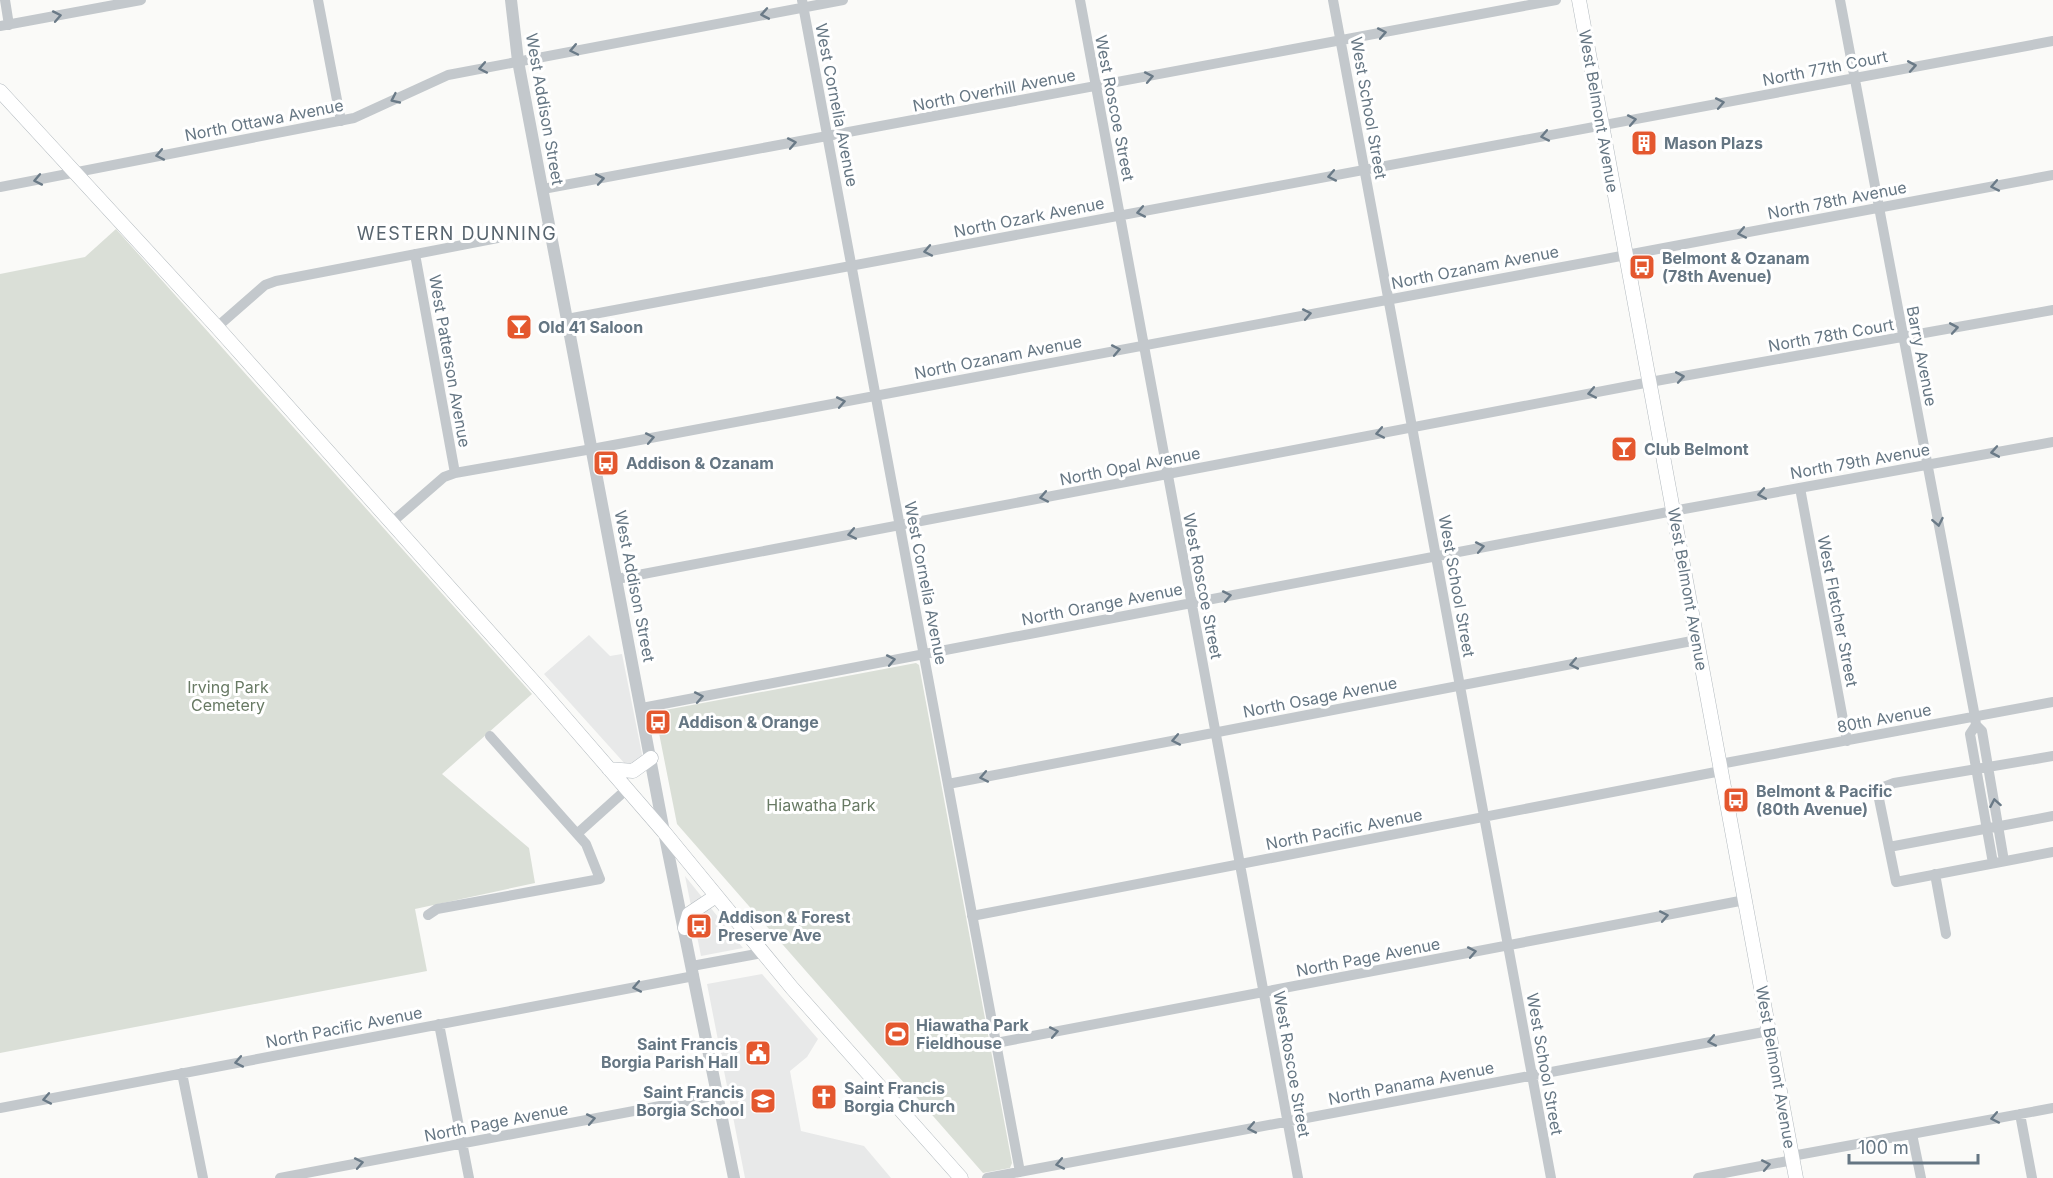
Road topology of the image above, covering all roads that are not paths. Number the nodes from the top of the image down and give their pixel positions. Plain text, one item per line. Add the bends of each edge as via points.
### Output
1 (5, 0) edge
2 (141, 0) edge
3 (318, 0) edge
4 (511, 0) edge
5 (843, 0) edge
6 (1080, 0) edge
7 (1333, 0) edge
8 (1556, 0) edge
9 (1579, 0) edge
10 (1840, 0) edge
11 (803, 4) edge
12 (5, 25) edge
13 (1341, 41) junction
14 (2053, 41) edge
15 (518, 61) junction
16 (1855, 77) junction
17 (1096, 87) junction
18 (0, 91) edge
19 (341, 121) junction
20 (1602, 126) junction
21 (828, 136) junction
22 (1365, 170) junction
23 (75, 172) junction
24 (2053, 175) edge
25 (0, 187) edge
26 (543, 189) junction
27 (1879, 207) junction
28 (1119, 216) junction
29 (550, 228) junction
30 (415, 254) junction
31 (1626, 254) junction
32 (852, 266) junction
33 (1388, 298) junction
34 (2053, 310) edge
35 (567, 318) junction
36 (217, 327) junction
37 (1903, 337) junction
38 (1143, 345) junction
39 (1650, 382) junction
40 (876, 395) junction
41 (1412, 427) junction
42 (2053, 442) edge
43 (592, 449) junction
44 (1928, 465) junction
45 (455, 472) junction
46 (1167, 474) junction
47 (1800, 488) junction
48 (1673, 511) junction
49 (391, 523) junction
50 (900, 525) junction
51 (1436, 556) junction
52 (617, 579) junction
53 (1191, 603) junction
54 (1697, 640) junction
55 (924, 654) junction
56 (1460, 685) junction
57 (2053, 702) edge
58 (642, 708) junction
59 (1975, 721) junction
60 (1215, 732) junction
61 (490, 736) dead end
62 (1847, 741) junction
63 (2053, 756) edge
64 (651, 758) junction
65 (1988, 767) junction
66 (609, 768) junction
67 (1721, 768) junction
68 (1976, 769) junction
69 (948, 784) junction
70 (627, 789) junction
71 (2053, 816) edge
72 (1484, 817) junction
73 (1999, 825) junction
74 (1987, 828) junction
75 (664, 832) junction
76 (578, 833) junction
77 (1889, 847) junction
78 (2053, 852) edge
79 (2004, 861) junction
80 (1992, 863) junction
81 (1240, 865) junction
82 (1935, 874) junction
83 (716, 896) junction
84 (1745, 900) junction
85 (428, 915) dead end
86 (972, 916) junction
87 (685, 928) junction
88 (1946, 934) dead end
89 (1508, 945) junction
90 (762, 953) junction
91 (693, 971) junction
92 (1263, 992) junction
93 (439, 1024) junction
94 (1769, 1030) junction
95 (996, 1043) junction
96 (182, 1073) junction
97 (1532, 1075) junction
98 (718, 1095) junction
99 (0, 1108) edge
100 (2053, 1108) edge
101 (2020, 1114) junction
102 (1287, 1121) junction
103 (1912, 1134) junction
104 (462, 1143) junction
105 (1793, 1158) junction
106 (1020, 1172) junction
107 (203, 1178) edge
108 (280, 1178) edge
109 (469, 1178) edge
110 (734, 1178) edge
111 (961, 1178) edge
112 (987, 1178) edge
113 (1298, 1178) edge
114 (1551, 1178) edge
115 (1698, 1178) edge
116 (1796, 1178) edge
117 (1921, 1178) edge
118 (2032, 1178) edge

1 - 12 street
12 -> 2 street
3 - 19 street
4 - 15 street, West Addison Street
5 - 11 street, North Ottawa Avenue
6 - 17 street, West Roscoe Street
7 - 13 street, West School Street
13 -> 8 street, North Overhill Avenue
9 - 20 main road, West Belmont Avenue
10 - 16 street, Barry Avenue
11 -> 15 street, North Ottawa Avenue
11 - 21 street, West Cornelia Avenue
17 -> 13 street, North Overhill Avenue
13 - 22 street, West School Street
16 -> 14 street, North 77th Court
15 -> 19 street, North Ottawa Avenue via 448,75
15 - 26 street, West Addison Street
20 -> 16 street, North 77th Court
16 - 27 street, Barry Avenue
17 - 21 street, North Overhill Avenue
17 - 28 street, West Roscoe Street
18 - 23 main road
19 -> 23 street, North Ottawa Avenue
20 -> 22 street, North Ozark Avenue
20 - 31 main road, West Belmont Avenue
26 -> 21 street, North Overhill Avenue
21 - 32 street, West Cornelia Avenue
22 -> 28 street, North Ozark Avenue
22 - 33 street, West School Street
23 -> 25 street, North Ottawa Avenue
23 - 36 main road
24 -> 27 street, North 78th Avenue
26 - 29 street, West Addison Street
27 -> 31 street, North 78th Avenue
27 - 37 street, Barry Avenue
28 -> 32 street, North Ozark Avenue
28 - 38 street, West Roscoe Street
29 - 30 street
29 - 35 street, West Addison Street
30 - 36 street via 265,285
30 - 45 street, West Patterson Avenue
31 - 33 street, North Ozanam Avenue
31 - 39 main road, West Belmont Avenue
32 - 35 street, North Ozark Avenue
32 - 40 street, West Cornelia Avenue
38 -> 33 street, North Ozanam Avenue
33 - 41 street, West School Street
37 -> 34 street, North 78th Court
35 - 43 street, West Addison Street
36 - 49 main road
39 -> 37 street, North 78th Court
37 - 44 street, Barry Avenue
40 -> 38 street, North Ozanam Avenue
38 - 46 street, West Roscoe Street
39 -> 41 street, North Opal Avenue
39 - 48 main road, West Belmont Avenue
43 -> 40 street, North Ozanam Avenue
40 - 50 street, West Cornelia Avenue
41 -> 46 street, North Opal Avenue
41 - 51 street, West School Street
42 -> 44 street, North 79th Avenue
43 - 45 street, North Ozanam Avenue
43 - 52 street, West Addison Street
44 - 47 street, North 79th Avenue
44 -> 59 street, Barry Avenue
45 - 49 street, North Ozanam Avenue
46 -> 50 street, North Opal Avenue
46 - 53 street, West Roscoe Street
47 -> 48 street, North 79th Avenue
47 - 62 street, West Fletcher Street
51 -> 48 street, North Orange Avenue
48 - 54 main road, West Belmont Avenue
49 - 66 main road
50 -> 52 street, North Opal Avenue
50 - 55 street, West Cornelia Avenue
53 -> 51 street, North Orange Avenue
51 - 56 street, West School Street
52 - 58 street, West Addison Street
53 - 55 street, North Orange Avenue
53 - 60 street, West Roscoe Street
54 -> 56 street, North Osage Avenue
54 - 67 main road, West Belmont Avenue
58 -> 55 street, North Orange Avenue
55 - 69 street, West Cornelia Avenue
56 - 60 street, North Osage Avenue
56 - 72 street, West School Street
57 - 59 street, 80th Avenue
58 - 64 street, West Addison Street
59 - 62 street, 80th Avenue
59 - 65 street via 1982,731
59 - 68 street via 1970,734
60 -> 69 street, North Osage Avenue
60 - 81 street, West Roscoe Street
61 - 76 street
62 - 67 street, 80th Avenue
63 - 65 street
64 - 66 main road via 633,771
64 - 75 street, West Addison Street
65 - 68 street
73 -> 65 street
66 - 70 main road
67 - 72 street, North Pacific Avenue
67 - 84 main road, West Belmont Avenue
68 - 74 street
68 - 77 street via 1881,788 1878,794
69 - 86 street, West Cornelia Avenue
70 - 75 main road
70 - 76 street
71 - 73 street
72 - 81 street, North Pacific Avenue
72 - 89 street, West School Street
73 - 74 street
73 - 79 street
74 - 77 street
74 - 80 street
75 - 83 main road
75 - 87 street, West Addison Street
76 - 85 street via 600,879 437,909
77 - 82 street via 1896,882
78 - 79 street
79 - 80 street
80 - 82 street
81 - 86 street, North Pacific Avenue
81 - 92 street, West Roscoe Street
82 - 88 street
83 - 87 main road via 689,914
83 - 90 main road
89 -> 84 street, North Page Avenue
84 - 94 main road, West Belmont Avenue
86 - 95 street, West Cornelia Avenue
87 - 91 street, West Addison Street
92 -> 89 street, North Page Avenue
89 - 97 street, West School Street
90 - 91 street, North Pacific Avenue
90 - 111 main road
91 -> 93 street, North Pacific Avenue
91 - 98 street, West Addison Street
95 -> 92 street, North Page Avenue
92 - 102 street, West Roscoe Street
93 -> 96 street, North Pacific Avenue
93 - 104 street
94 -> 97 street, North Panama Avenue
94 - 105 main road, West Belmont Avenue
95 - 106 street, West Cornelia Avenue
96 -> 99 street, North Pacific Avenue
96 - 107 street
97 - 102 street, North Panama Avenue
97 - 114 street, West School Street
104 -> 98 street, North Page Avenue
98 - 110 street, West Addison Street
100 - 101 street
101 -> 103 street
101 - 118 street
102 -> 106 street, North Panama Avenue
102 - 113 street, West Roscoe Street
103 - 105 street
103 - 117 street
108 -> 104 street, North Page Avenue
104 - 109 street
115 -> 105 street
105 - 116 main road, West Belmont Avenue
106 - 112 street, North Panama Avenue

